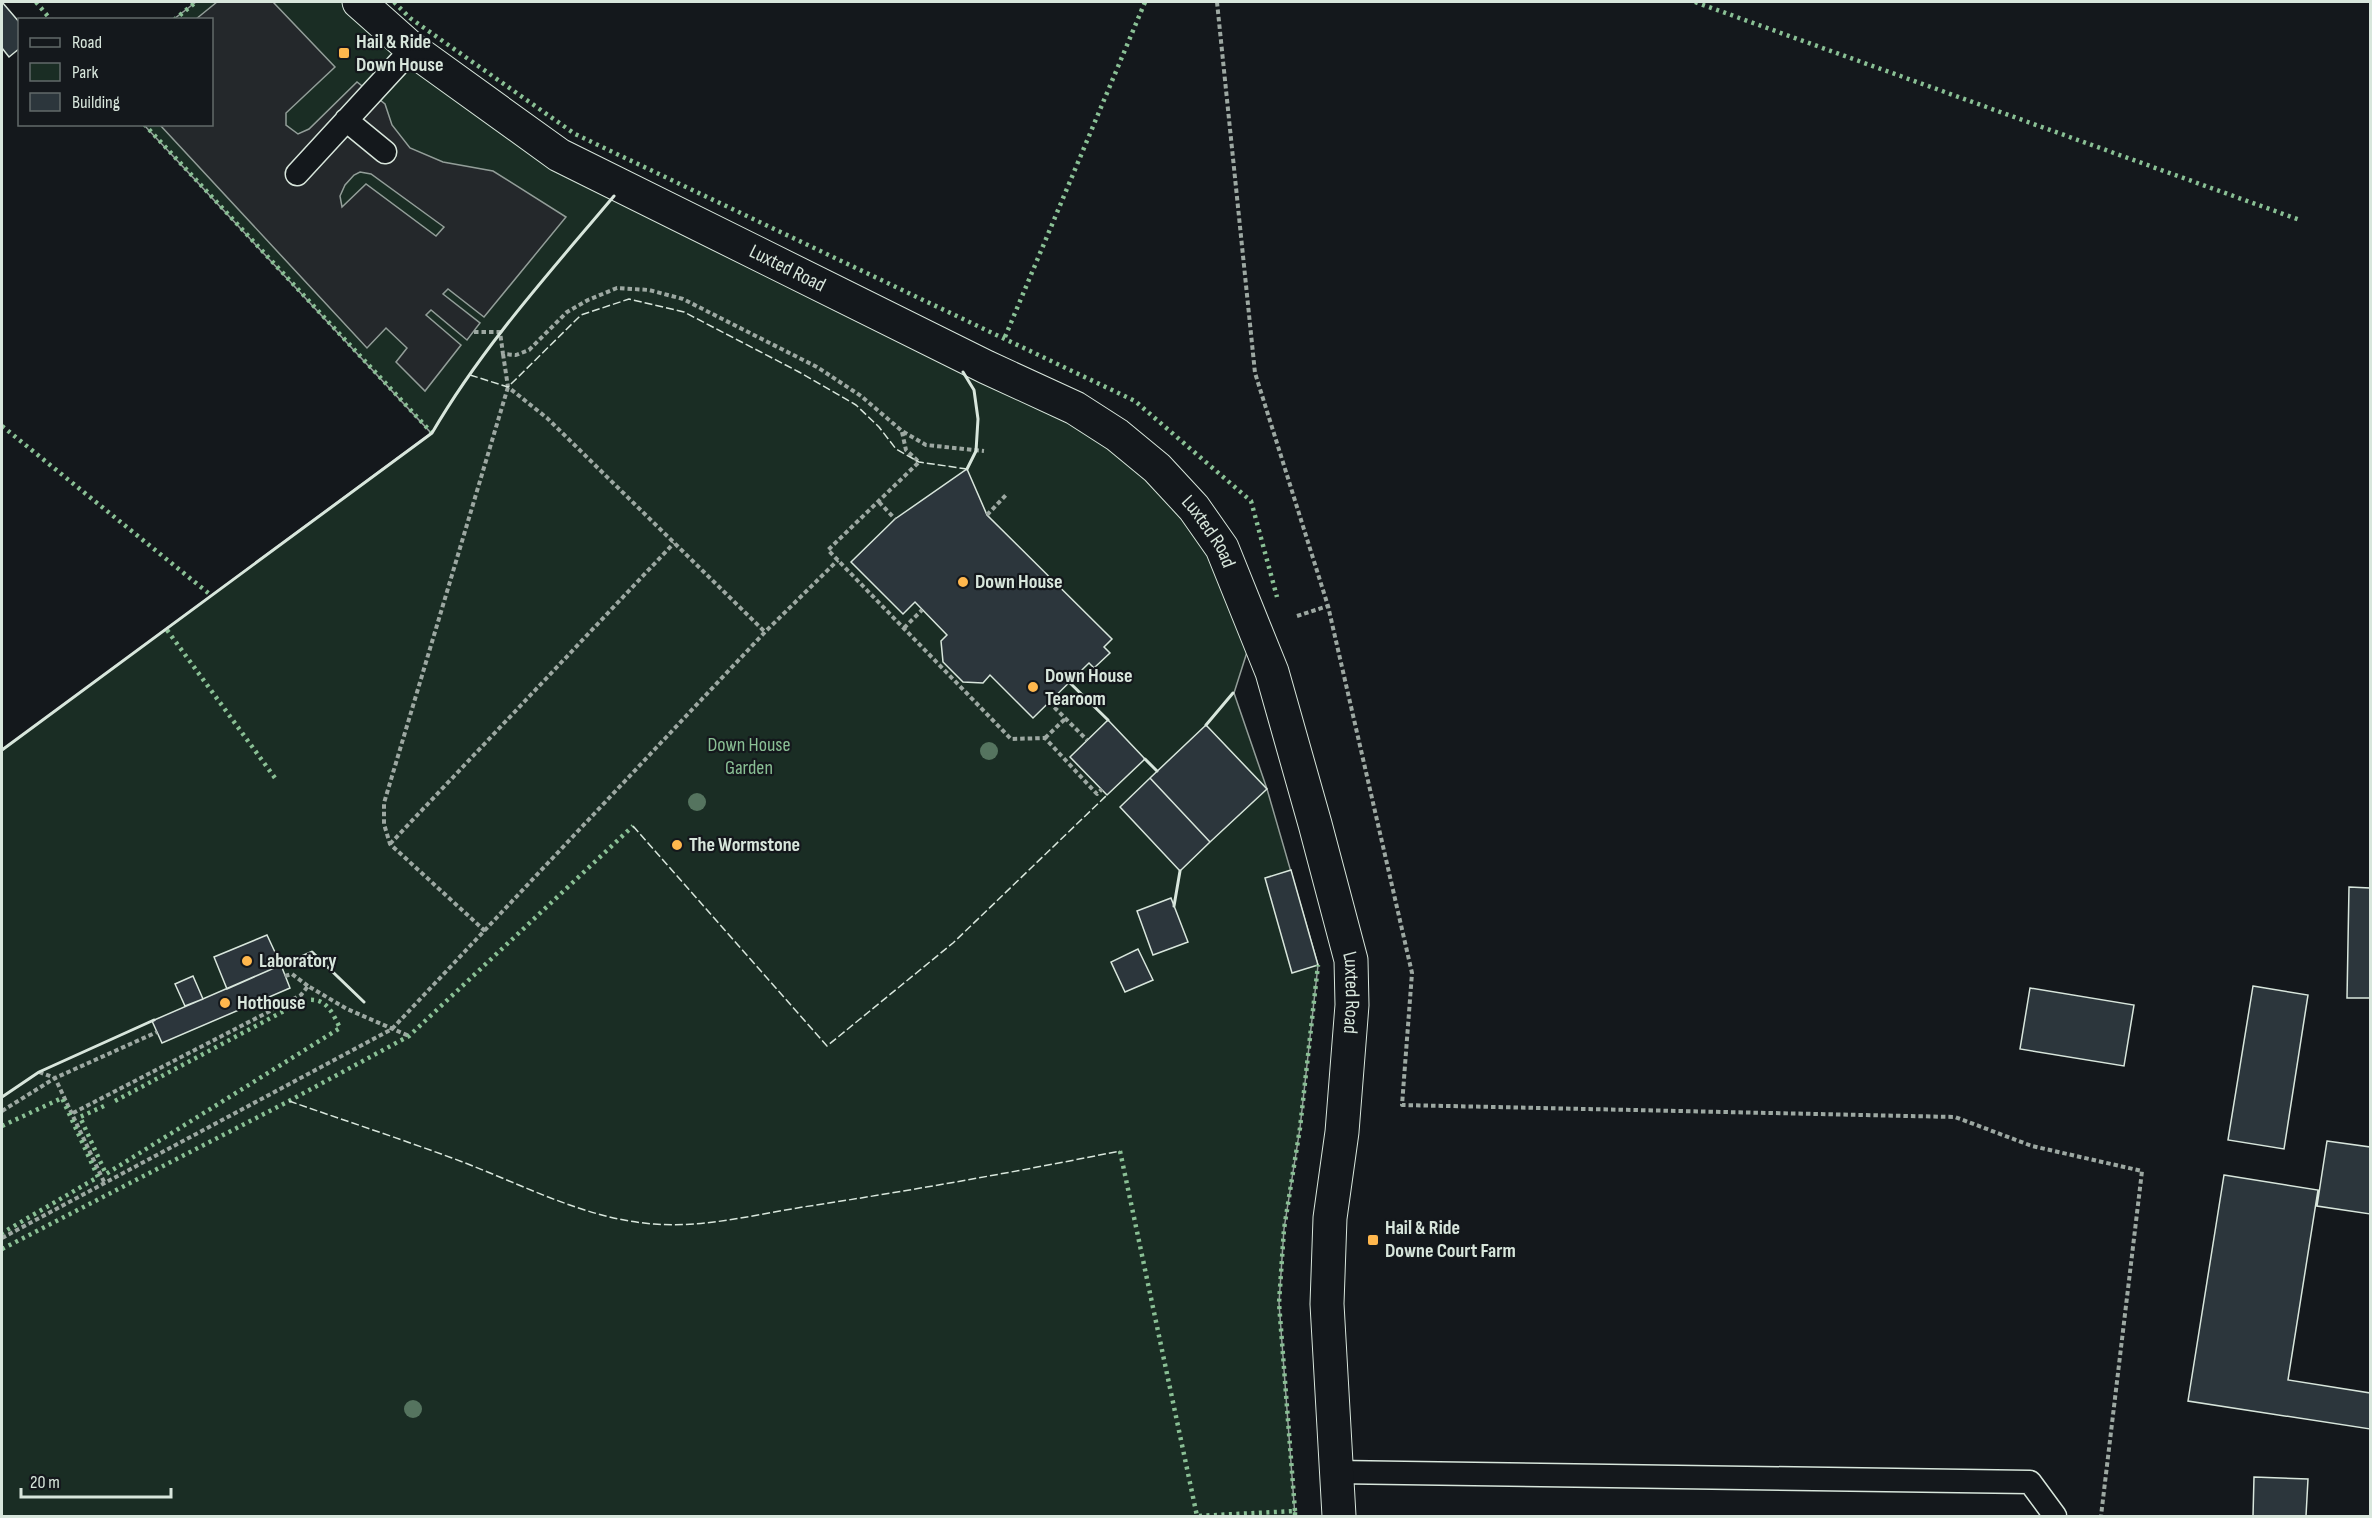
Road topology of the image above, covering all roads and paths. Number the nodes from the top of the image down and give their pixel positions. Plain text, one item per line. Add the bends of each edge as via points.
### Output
1 (359, 2) edge
2 (1217, 2) edge
3 (412, 49) junction
4 (346, 120) junction
5 (385, 152) dead end
6 (297, 174) dead end
7 (474, 332) dead end
8 (503, 354) junction
9 (508, 387) junction
10 (902, 431) junction
11 (984, 451) dead end
12 (1006, 495) dead end
13 (879, 501) junction
14 (987, 515) dead end
15 (895, 519) dead end
16 (674, 543) junction
17 (838, 560) junction
18 (922, 610) dead end
19 (904, 628) junction
20 (765, 632) junction
21 (1050, 702) dead end
22 (1066, 718) junction
23 (1045, 738) junction
24 (1087, 740) dead end
25 (1102, 789) dead end
26 (390, 844) junction
27 (485, 931) junction
28 (285, 976) dead end
29 (308, 986) junction
30 (392, 1029) junction
31 (157, 1032) dead end
32 (409, 1036) dead end
33 (39, 1072) dead end
34 (55, 1078) junction
35 (2, 1112) edge
36 (72, 1113) junction
37 (105, 1184) junction
38 (2, 1238) edge
39 (1335, 1472) junction
40 (1339, 1516) edge
41 (2055, 1516) edge
42 (2101, 1516) edge

1 - 3 street, Luxted Road
2 - 42 path via 1256,373 1328,606 1412,973 1402,1105 1955,1117 2032,1146 2142,1171
3 - 4 lane
3 - 39 street, Luxted Road via 559,155 1075,408 1118,435 1157,468 1194,508 1222,548 1272,672 1351,960 1352,1005 1342,1132 1330,1218 1326,1304
4 - 5 lane
4 - 6 lane
7 - 8 path via 500,332
8 - 9 path
8 - 10 path via 516,356 529,351 567,312 588,300 617,288 649,290 683,299 817,367 861,396
9 - 16 path via 547,418
9 - 26 path via 384,803 384,824
10 - 11 path via 926,445
10 - 13 path via 906,450 919,462
12 - 14 path
13 - 15 path
13 - 17 path via 828,550
16 - 20 path
16 - 26 path
17 - 19 path
17 - 20 path
18 - 19 path
19 - 23 path via 1011,739
20 - 27 path
21 - 22 path
22 - 23 path
22 - 24 path
23 - 25 path via 1097,794
26 - 27 path
27 - 30 path
28 - 29 path via 291,974
29 - 30 path
29 - 36 path via 301,996
30 - 32 path
30 - 37 path
31 - 34 path
33 - 34 path
34 - 35 path
34 - 36 path
36 - 37 path
37 - 38 path
39 - 40 street, Luxted Road
39 - 41 lane via 2030,1482

